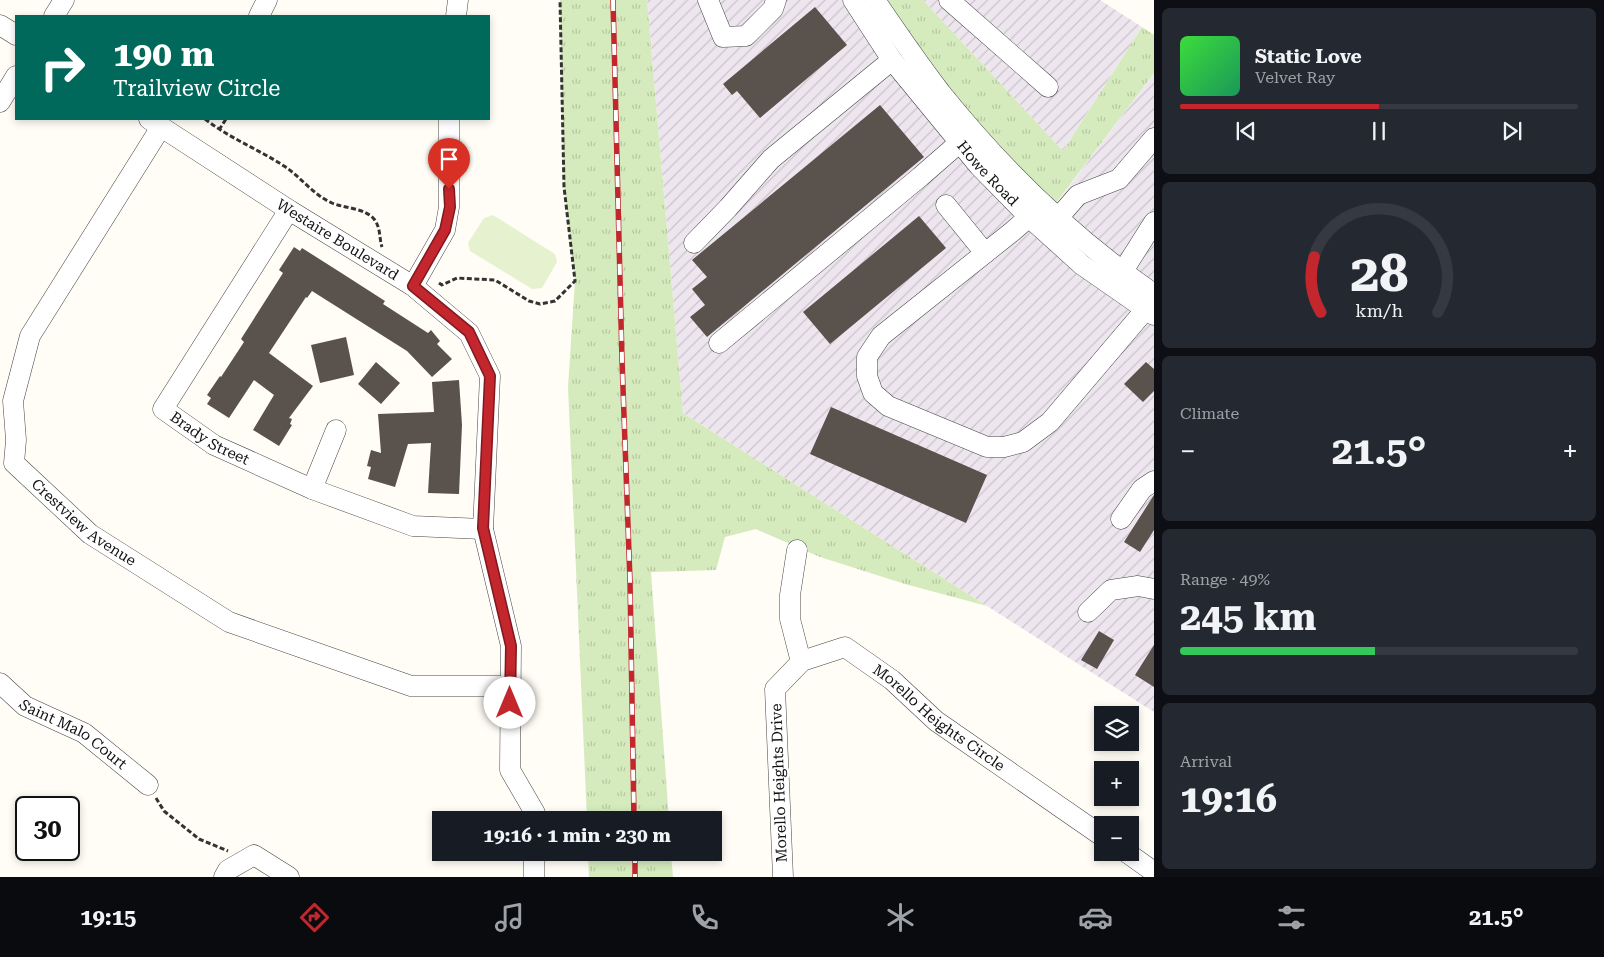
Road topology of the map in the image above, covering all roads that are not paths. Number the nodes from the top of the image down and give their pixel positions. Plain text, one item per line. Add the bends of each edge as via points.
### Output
1 (64, 0) edge
2 (267, 0) edge
3 (458, 0) edge
4 (708, 0) edge
5 (776, 0) edge
6 (853, 0) edge
7 (875, 0) edge
8 (948, 0) edge
9 (55, 15) edge
10 (260, 15) edge
11 (456, 15) edge
12 (0, 25) edge
13 (15, 34) edge
14 (892, 60) junction
15 (15, 78) edge
16 (1048, 87) dead end
17 (0, 102) edge
18 (449, 120) edge
19 (155, 123) edge
20 (1154, 138) edge
21 (959, 143) junction
22 (946, 205) dead end
23 (289, 210) junction
24 (1028, 217) junction
25 (1058, 218) junction
26 (1154, 222) edge
27 (694, 243) dead end
28 (986, 253) junction
29 (1123, 271) junction
30 (413, 286) junction
31 (1151, 306) edge
32 (719, 344) dead end
33 (336, 430) dead end
34 (1154, 481) edge
35 (312, 489) junction
36 (1120, 519) dead end
37 (483, 528) junction
38 (797, 550) dead end
39 (1154, 589) edge
40 (1088, 612) dead end
41 (800, 662) junction
42 (0, 683) edge
43 (510, 686) junction
44 (775, 689) joint
45 (148, 785) road end
46 (534, 811) edge
47 (1094, 830) edge
48 (534, 861) edge
49 (1139, 861) edge
50 (1154, 872) edge
51 (224, 877) edge
52 (289, 877) edge
53 (534, 877) edge
54 (783, 877) edge

1 - 9 street
2 - 10 street
3 - 11 street
4 - 5 street via 723,37 746,36 773,9
6 - 14 street, Howe Road
7 - 25 street, Howe Road via 941,92 995,156
8 - 16 street
12 - 13 street
14 - 21 street, Howe Road
14 - 27 street via 771,159
15 - 17 street
18 - 30 street via 450,207 445,230
19 - 23 street, Westaire Boulevard
19 - 43 street, Crestview Avenue via 30,336 13,401 14,463 90,534 229,622 411,686
20 - 25 street via 1119,179 1078,195
21 - 24 street, Howe Road
21 - 32 street
22 - 28 street
23 - 30 street, Westaire Boulevard
23 - 35 street, Brady Street via 163,409 214,445
24 - 28 street
24 - 31 street, Howe Road via 1082,265
25 - 29 street, Howe Road
26 - 29 street
28 - 31 street via 881,336 867,357 873,393 888,406 987,448 1023,442 1050,422
29 - 31 street, Howe Road
30 - 37 street, Westaire Boulevard via 469,332 490,376
33 - 35 street
34 - 36 street via 1142,489
35 - 37 street, Brady Street via 413,526
37 - 43 street, Westaire Boulevard via 511,646
38 - 41 street via 790,619
39 - 40 street via 1138,586 1111,590
41 - 44 street, Morello Heights Circle
41 - 47 street, Morello Heights Circle via 845,647 892,680 936,721
42 - 45 street, Saint Malo Court via 25,706 84,733
43 - 46 street, Westaire Boulevard via 510,770
44 - 54 street, Morello Heights Drive
48 - 53 street
49 - 50 street
51 - 52 street via 228,870 254,855

